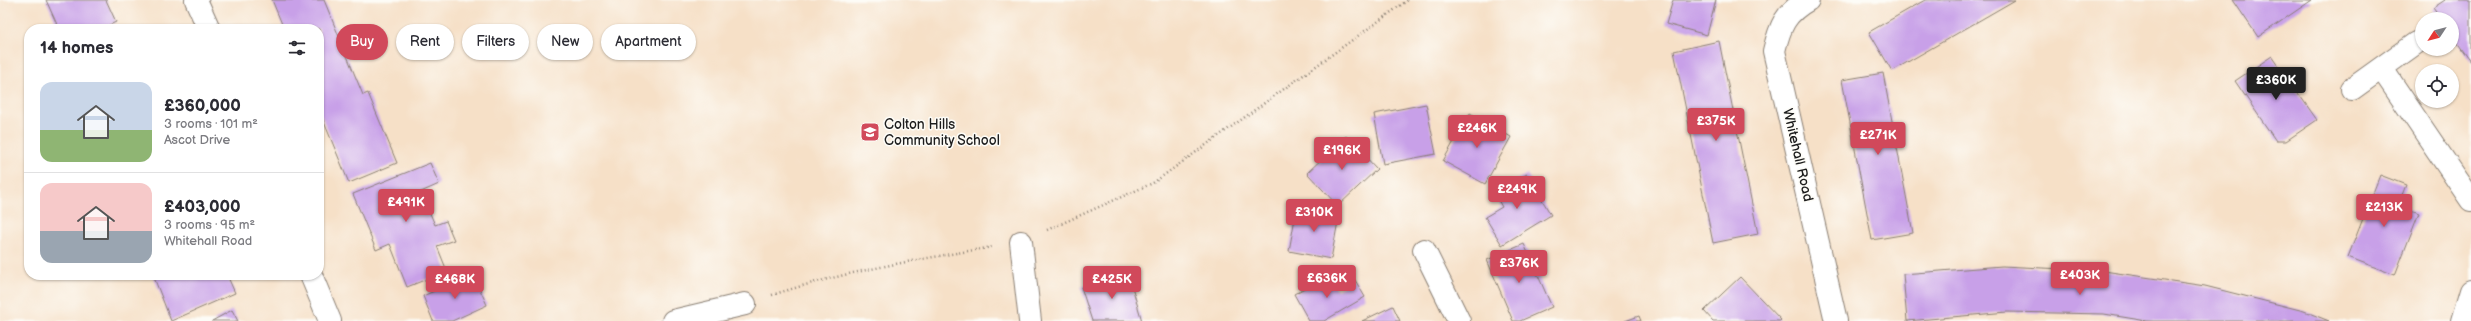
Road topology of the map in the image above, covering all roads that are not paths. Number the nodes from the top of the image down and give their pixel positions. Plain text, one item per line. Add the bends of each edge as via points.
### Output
1 (196, 0) edge
2 (1808, 0) edge
3 (207, 24) edge
4 (2415, 44) edge
5 (2382, 69) junction
6 (2352, 89) dead end
7 (2471, 200) edge
8 (1021, 242) road end
9 (1424, 250) dead end
10 (313, 280) edge
11 (2471, 291) edge
12 (745, 304) road end
13 (330, 321) edge
14 (673, 321) edge
15 (1030, 321) edge
16 (1459, 321) edge
17 (1836, 321) edge
18 (2462, 321) edge

1 - 3 street
2 - 17 street, Whitehall Road via 1797,6 1781,25 1774,51
4 - 5 street
5 - 6 street
5 - 7 street
8 - 15 street
9 - 16 street
10 - 13 street
11 - 18 street
12 - 14 street

